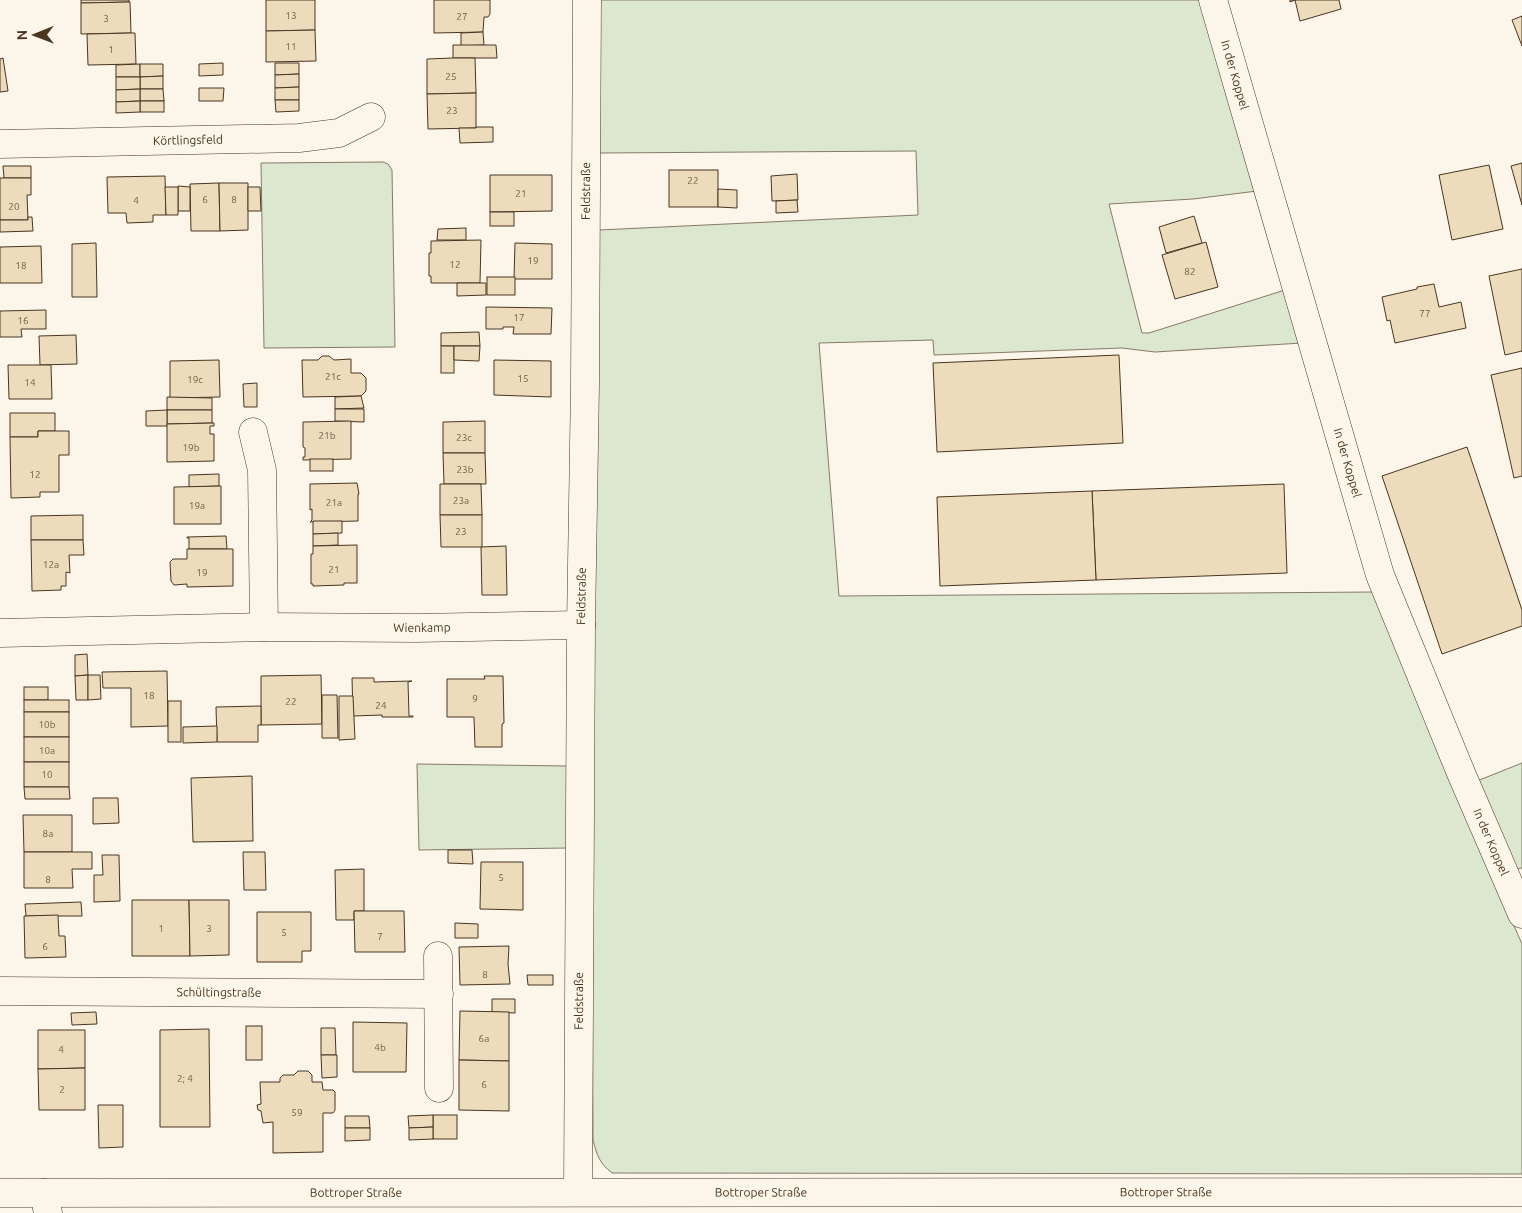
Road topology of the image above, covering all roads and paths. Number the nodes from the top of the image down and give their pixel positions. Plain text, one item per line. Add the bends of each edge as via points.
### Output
1 (587, 0) edge
2 (1213, 0) edge
3 (371, 117) dead end
4 (0, 144) edge
5 (253, 432) dead end
6 (581, 625) junction
7 (264, 627) junction
8 (0, 633) edge
9 (1522, 914) edge
10 (438, 956) dead end
11 (0, 991) edge
12 (438, 994) junction
13 (439, 1088) dead end
14 (578, 1192) junction
15 (1522, 1192) edge
16 (0, 1193) edge
17 (46, 1203) edge

1 - 6 street, Feldstraße
2 - 9 street, In der Koppel via 1380,575
3 - 4 street, Körtlingsfeld via 339,133 298,138
5 - 7 street via 262,470
6 - 7 street, Wienkamp
6 - 14 street, Feldstraße
7 - 8 street, Wienkamp
10 - 12 street
11 - 12 street, Schültingstraße
12 - 13 street
14 - 15 street, Bottroper Straße
14 - 17 street, Bottroper Straße
16 - 17 street, Bottroper Straße

